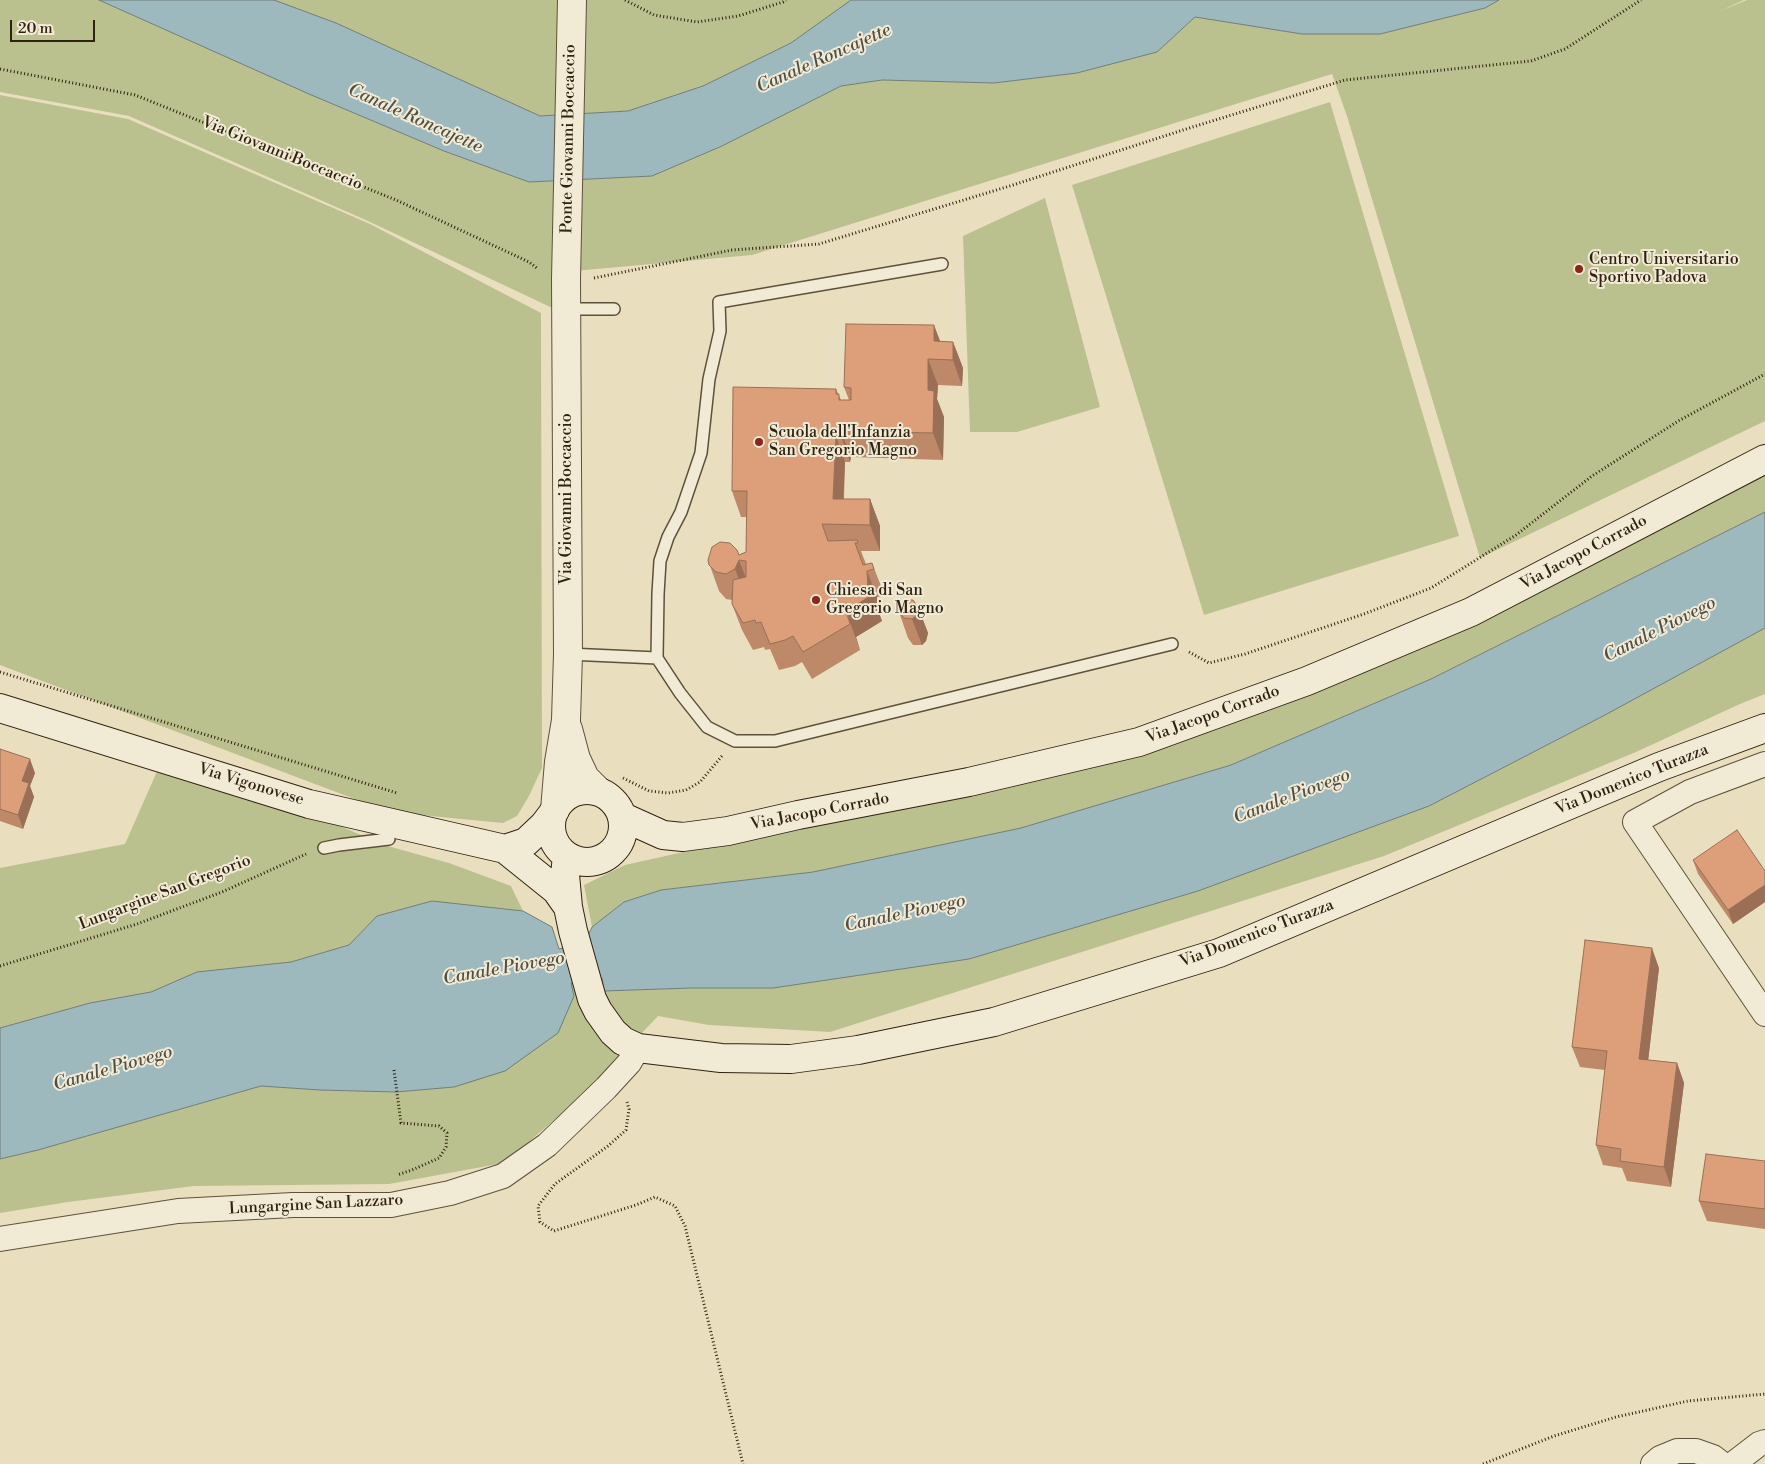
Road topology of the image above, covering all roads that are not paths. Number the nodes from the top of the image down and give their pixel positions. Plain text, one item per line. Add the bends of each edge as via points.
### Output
1 (572, 9) edge
2 (942, 264) dead end
3 (566, 272) joint
4 (566, 309) junction
5 (614, 309) dead end
6 (1765, 459) edge
7 (1172, 644) road end
8 (568, 654) junction
9 (657, 658) junction
10 (0, 708) edge
11 (566, 720) junction
12 (1765, 728) edge
13 (1765, 764) edge
14 (598, 791) junction
15 (554, 811) junction
16 (623, 817) junction
17 (389, 839) dead end
18 (324, 848) road end
19 (512, 855) junction
20 (565, 855) junction
21 (570, 919) junction
22 (1765, 1014) edge
23 (638, 1048) junction
24 (0, 1239) edge
25 (1765, 1442) edge
26 (1652, 1464) edge
27 (1722, 1464) edge
28 (1734, 1464) edge

1 - 3 main road, Ponte Giovanni Boccaccio
2 - 9 lane via 719,302 720,331 709,379 701,453 660,561
3 - 4 main road, Via Giovanni Boccaccio
4 - 5 lane
4 - 8 main road, Via Giovanni Boccaccio
6 - 16 main road, Via Jacopo Corrado via 1471,612 1307,681 1139,742 969,782 728,831 683,837 663,835
7 - 9 lane via 775,741 735,741 707,727
8 - 9 lane
8 - 11 main road, Via Giovanni Boccaccio
10 - 19 main road, Via Vigonovese via 309,804
11 - 14 main road, Via Giovanni Boccaccio via 576,759 585,778
11 - 15 main road, Via Giovanni Boccaccio
12 - 23 main road, Via Domenico Turazza via 1660,767 1218,953 994,1022 858,1050 791,1059 721,1058
13 - 22 street, Via Domenico Turazza via 1690,792 1635,822
14 - 15 main road via 581,790 565,796
14 - 16 main road via 614,800
15 - 19 main road
15 - 20 main road via 551,827 554,841
16 - 20 main road via 621,838 608,855 588,862
17 - 18 lane
19 - 20 main road, Via Vigonovese via 539,860
19 - 21 main road via 556,890
20 - 21 main road
21 - 23 main road via 598,1011 613,1032
23 - 24 street, Lungargine San Lazzaro via 630,1063 547,1146 503,1176 450,1193 391,1204 293,1205 178,1212
25 - 28 street
26 - 27 street via 1677,1451 1696,1451

